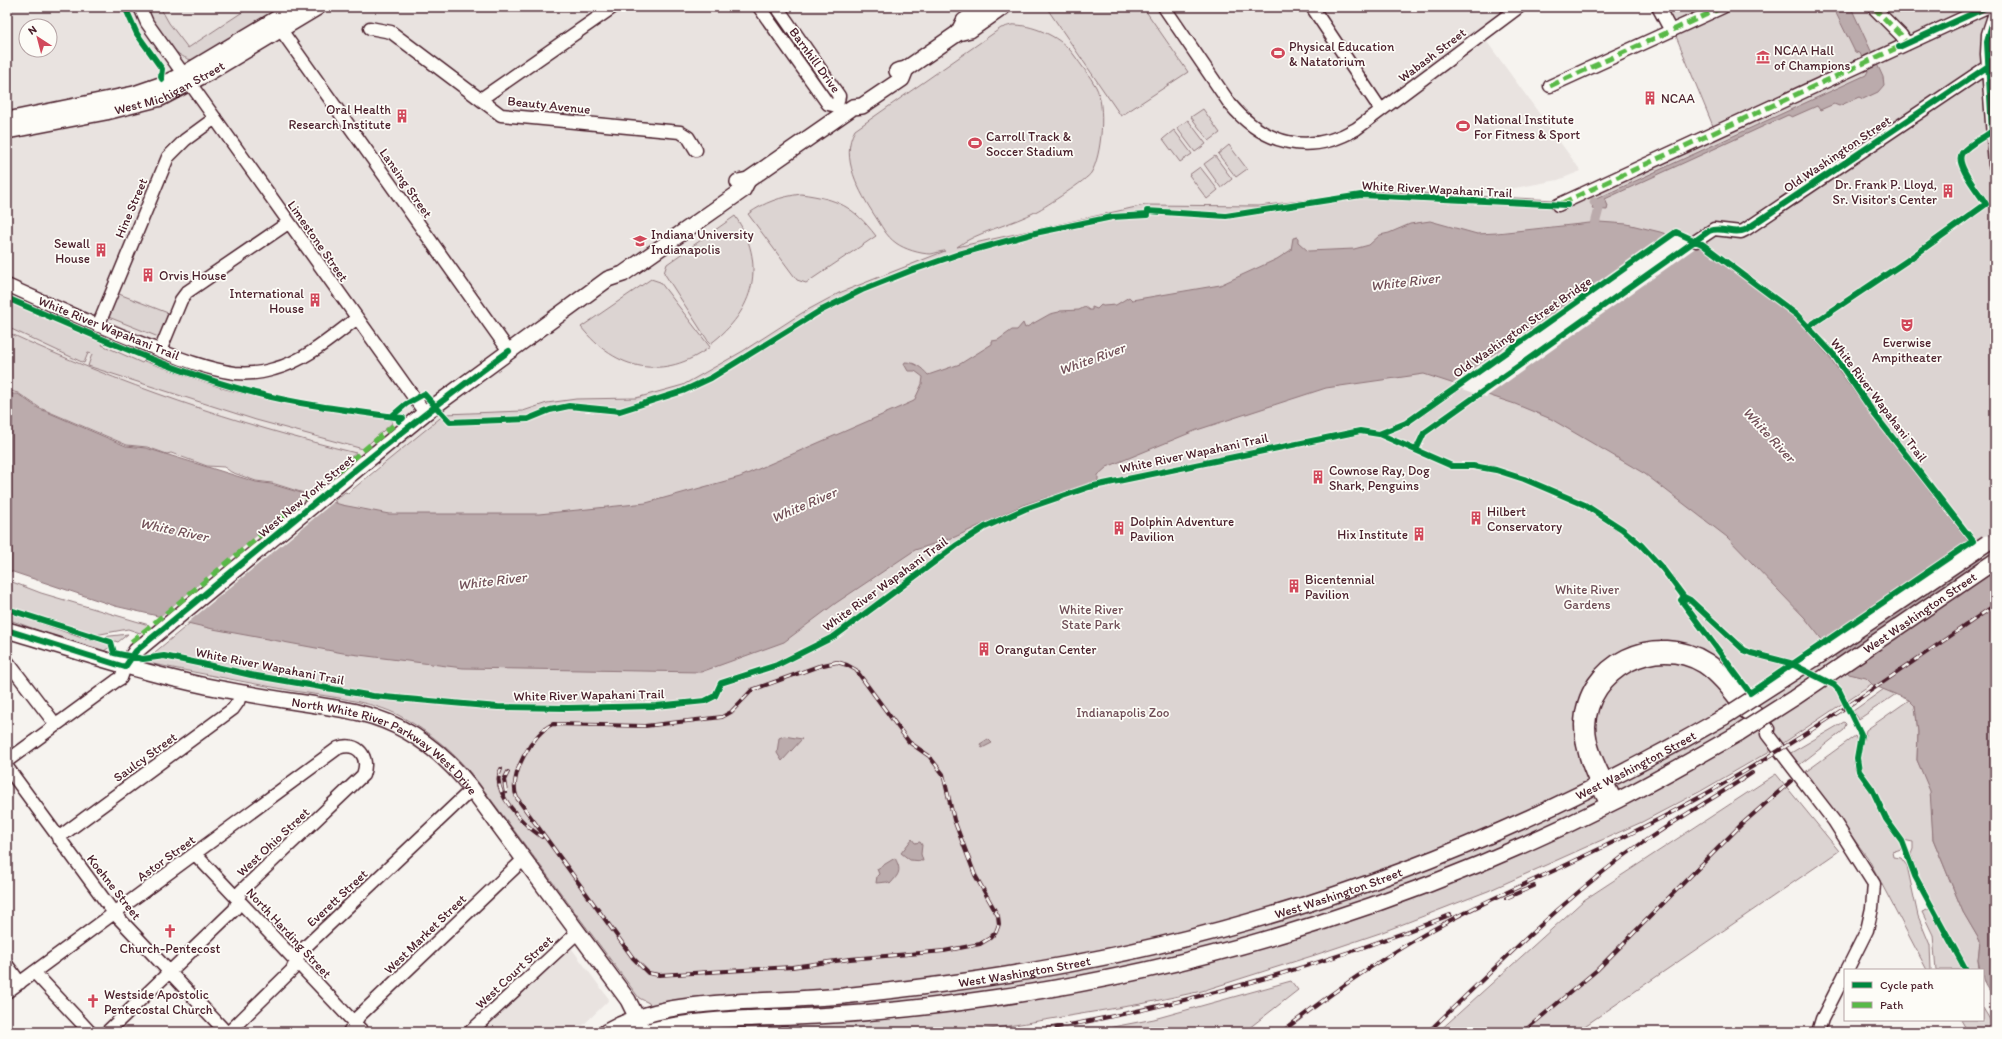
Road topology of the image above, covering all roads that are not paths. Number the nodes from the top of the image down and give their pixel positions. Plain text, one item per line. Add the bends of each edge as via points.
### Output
1 (140, 7) edge
2 (296, 7) edge
3 (318, 7) edge
4 (613, 7) edge
5 (759, 7) edge
6 (777, 7) edge
7 (984, 7) edge
8 (1003, 7) edge
9 (1164, 7) edge
10 (1312, 7) edge
11 (1519, 7) edge
12 (1658, 7) edge
13 (1724, 7) edge
14 (1873, 7) edge
15 (1987, 7) edge
16 (1995, 13) edge
17 (370, 28) dead end
18 (281, 30) junction
19 (1671, 31) junction
20 (958, 33) junction
21 (1903, 45) junction
22 (1988, 67) junction
23 (187, 79) junction
24 (1550, 86) dead end
25 (480, 99) junction
26 (844, 109) junction
27 (1381, 110) junction
28 (215, 118) junction
29 (7, 120) edge
30 (7, 131) edge
31 (696, 150) dead end
32 (1995, 165) edge
33 (1558, 205) dead end
34 (288, 223) junction
35 (1696, 241) dead end
36 (7, 285) edge
37 (356, 319) junction
38 (98, 326) junction
39 (160, 351) junction
40 (509, 351) junction
41 (425, 413) junction
42 (1991, 540) edge
43 (1995, 562) edge
44 (7, 630) edge
45 (7, 661) edge
46 (125, 667) junction
47 (241, 693) junction
48 (56, 725) junction
49 (341, 747) joint
50 (7, 761) edge
51 (7, 767) edge
52 (1602, 784) junction
53 (472, 789) junction
54 (1611, 803) junction
55 (58, 838) junction
56 (195, 854) junction
57 (524, 859) junction
58 (238, 900) junction
59 (114, 913) junction
60 (578, 932) junction
61 (296, 961) junction
62 (7, 965) edge
63 (1848, 969) edge
64 (34, 972) junction
65 (170, 972) junction
66 (1844, 976) edge
67 (20, 983) junction
68 (7, 992) edge
69 (637, 1017) junction
70 (355, 1029) edge
71 (90, 1032) edge
72 (107, 1032) edge
73 (227, 1032) edge
74 (470, 1032) edge
75 (606, 1032) edge
76 (644, 1032) edge
77 (1818, 1032) edge

1 - 23 street, Limestone Street via 147,23
2 - 23 main road, West Michigan Street
3 - 18 main road, West Michigan Street
4 - 25 street
5 - 26 street, Barnhill Drive via 828,104
6 - 26 street, Barnhill Drive via 839,96
7 - 20 main road, West New York Street via 964,21
8 - 20 main road, West New York Street via 970,30
9 - 27 street, Wabash Street via 1238,113 1257,130 1272,138 1294,144 1320,143 1342,137
10 - 27 street
11 - 27 street, Wabash Street
12 - 19 street
13 - 19 street
14 - 21 street via 1901,35
15 - 21 street
16 - 22 street via 1988,34
17 - 25 street, Beauty Avenue via 391,32
18 - 23 main road, West Michigan Street
18 - 40 street, Lansing Street
19 - 24 street
20 - 26 main road, West New York Street via 906,69 902,79 862,106
21 - 33 street
22 - 32 street
22 - 35 street, Old Washington Street via 1745,230 1741,232 1714,229
23 - 28 street, Limestone Street
23 - 29 main road, West Michigan Street via 134,94
23 - 30 main road, West Michigan Street via 161,98
25 - 31 street, Beauty Avenue via 501,115 680,132 688,137
26 - 40 main road, West New York Street via 748,180 743,190 623,274 608,279
28 - 34 street, Limestone Street
28 - 38 street, Hine Street via 185,140 168,157
34 - 37 street, Limestone Street
34 - 39 street via 187,292 181,300
36 - 38 street
37 - 39 street via 298,360 261,372 236,373 221,370
37 - 41 street, Limestone Street
38 - 39 street
40 - 41 main road, West New York Street
41 - 46 main road, West New York Street via 136,651
42 - 52 main road, West Washington Street, bridge via 1724,717
43 - 54 main road, West Washington Street, bridge via 1739,733
44 - 46 main road, North White River Parkway West Drive
45 - 48 street
46 - 47 main road, North White River Parkway West Drive
46 - 48 street, West New York Street via 121,678
47 - 53 main road, North White River Parkway West Drive via 358,712 390,723 439,753
47 - 55 street, Saulcy Street via 233,709
48 - 50 street, West New York Street
49 - 56 street, Astor Street
49 - 58 street, West Ohio Street via 352,746 362,752 366,763 363,775 241,891
51 - 55 street, Koehne Street
52 - 54 street
52 - 63 street via 1589,727 1592,712 1604,686 1618,671 1636,660 1648,657 1672,656 1702,666 1763,733 1767,734 1834,821 1874,884 1867,930
52 - 69 main road, West Washington Street via 1491,836 1400,873 1258,920 1180,941 1010,974 844,996 673,1007
53 - 57 main road, North White River Parkway West Drive
53 - 61 street, Everett Street via 300,952
54 - 76 main road, West Washington Street via 1501,854 1416,889 1292,931 1185,961 1073,984 958,1003 846,1014 685,1023
55 - 59 street, Koehne Street
56 - 58 street, North Harding Street
56 - 59 street, Astor Street
57 - 60 main road, North White River Parkway West Drive
57 - 70 street, West Market Street via 359,1016
58 - 61 street, North Harding Street
58 - 65 street, West Ohio Street via 235,909
59 - 64 street, Astor Street
59 - 65 street, Koehne Street
60 - 69 main road, North White River Parkway West Drive via 628,1000
60 - 74 street, West Court Street
61 - 70 street, North Harding Street
61 - 73 street, Everett Street via 292,970
62 - 67 street
64 - 67 street, Astor Street
64 - 71 street
65 - 72 street, West Ohio Street
65 - 73 street, Koehne Street
66 - 77 street
67 - 68 street, Astor Street
69 - 75 main road, West Washington Street
69 - 76 main road, North White River Parkway West Drive

